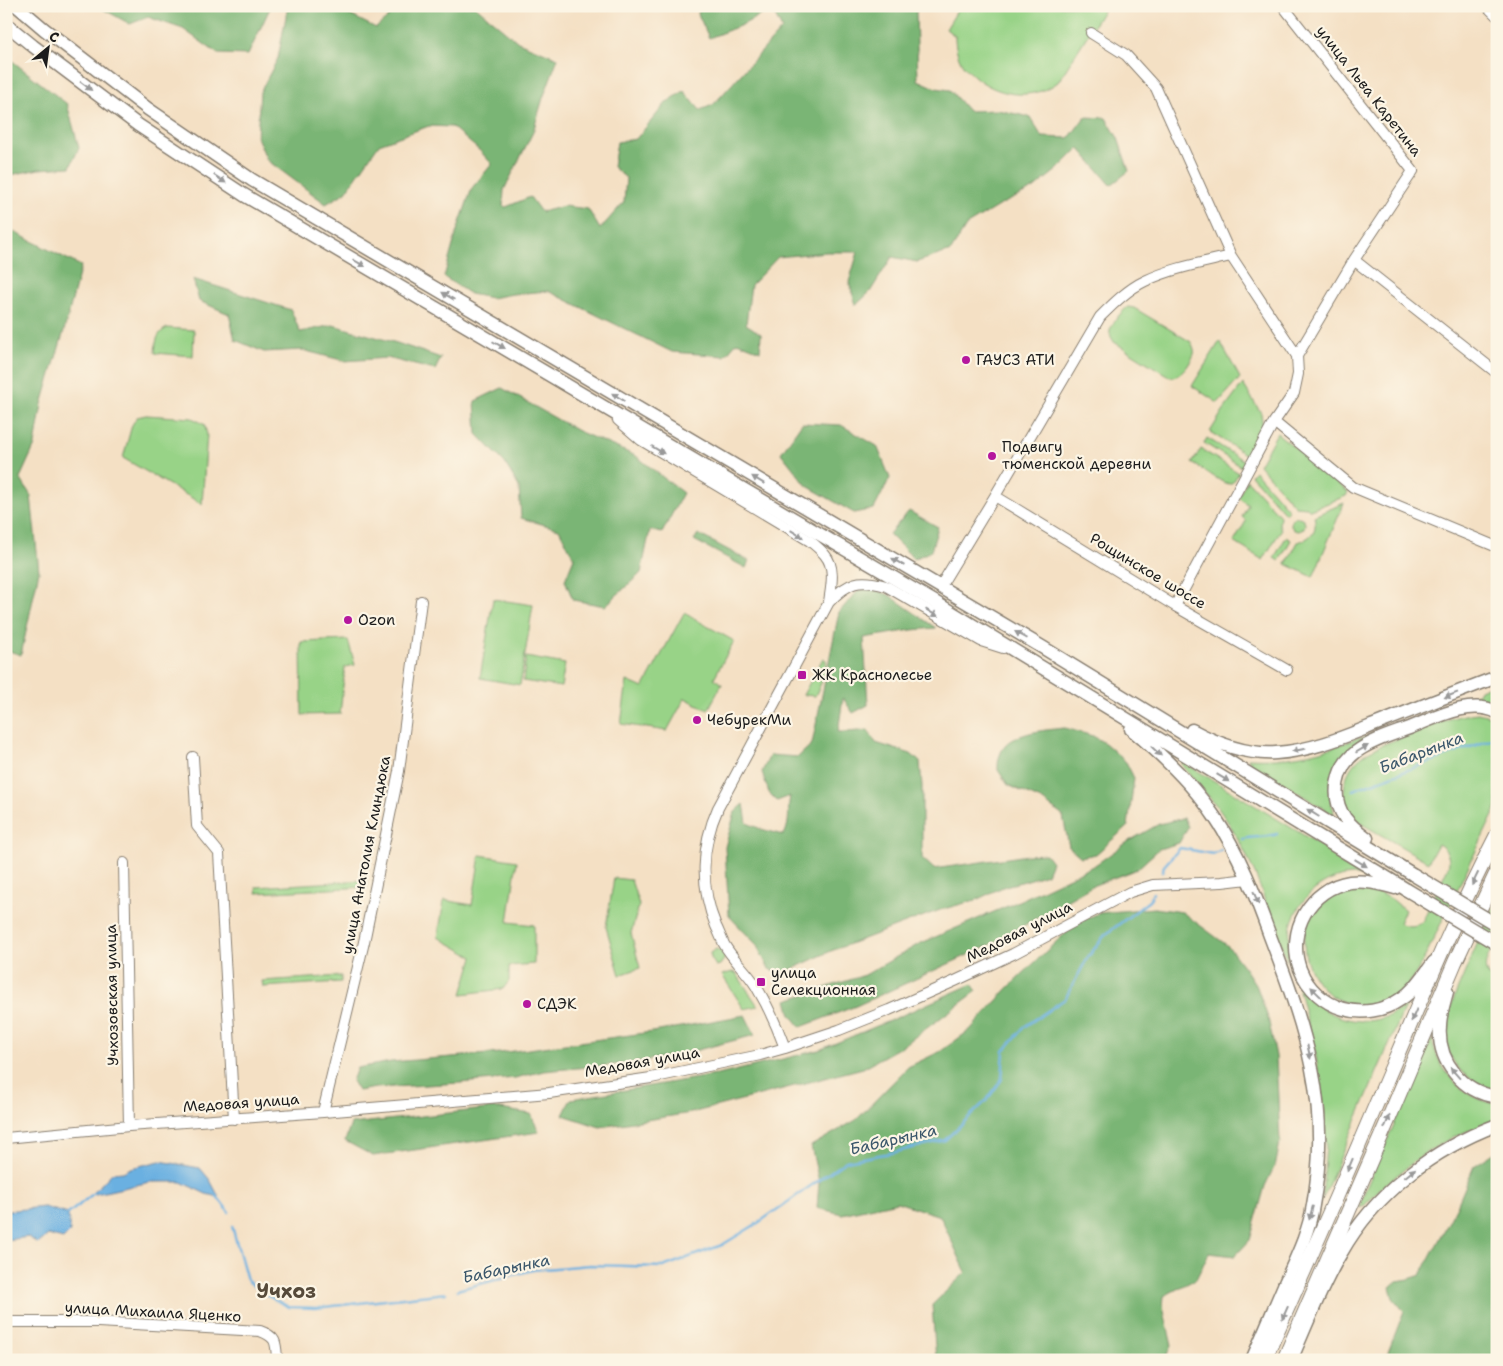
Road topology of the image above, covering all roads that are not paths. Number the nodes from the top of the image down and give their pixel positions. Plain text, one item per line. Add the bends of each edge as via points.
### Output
1 (17, 6) edge
2 (1283, 6) edge
3 (1487, 6) edge
4 (1497, 16) edge
5 (6, 24) edge
6 (1092, 33) dead end
7 (1231, 256) junction
8 (1354, 260) junction
9 (1297, 356) junction
10 (1497, 373) edge
11 (606, 409) junction
12 (1274, 422) junction
13 (995, 496) junction
14 (1497, 547) edge
15 (940, 587) junction
16 (421, 601) dead end
17 (829, 602) junction
18 (1175, 606) junction
19 (1042, 647) junction
20 (1017, 652) junction
21 (1287, 670) dead end
22 (1497, 677) edge
23 (1497, 712) edge
24 (193, 757) dead end
25 (1497, 835) edge
26 (124, 862) dead end
27 (1497, 872) edge
28 (1414, 876) junction
29 (1248, 879) junction
30 (1406, 890) junction
31 (1497, 924) edge
32 (1497, 944) edge
33 (1440, 954) junction
34 (1455, 962) junction
35 (785, 1048) junction
36 (1497, 1097) edge
37 (323, 1112) junction
38 (234, 1119) junction
39 (1497, 1125) edge
40 (129, 1126) junction
41 (6, 1138) edge
42 (6, 1322) edge
43 (277, 1360) edge
44 (1252, 1360) edge
45 (1264, 1360) edge
46 (1284, 1360) edge
47 (1291, 1360) edge

15 -> 1 main road via 252,180 148,108
2 - 8 street, улица Льва Каретина via 1413,171
3 - 4 street
5 -> 11 main road via 138,125 244,195
6 - 7 street via 1126,55 1156,88
7 - 9 street
7 - 13 street via 1172,270 1144,281 1100,317
8 - 9 street
8 - 10 street
9 - 12 street via 1294,393
11 -> 17 street via 641,440 810,541 826,555 832,566
11 - 20 main road
12 - 14 street via 1353,487
12 - 18 street
13 - 15 street
13 - 18 street, Рощинское шоссе
19 -> 15 main road
16 - 37 street, улица Анатолия Клиндюка via 399,771 363,949
17 -> 20 street via 849,585 872,582 886,586 981,641
17 - 35 street via 718,808 706,844 704,871 709,910 724,944 755,984 768,1007
18 - 21 street, Рощинское шоссе
22 -> 19 main road via 1336,740 1293,752 1257,753 1207,738 1110,681
28 -> 19 main road
20 -> 29 main road via 1082,699 1127,726 1166,761 1213,814 1232,844
20 -> 30 main road
28 -> 23 main road via 1345,818 1336,792 1343,767 1356,752 1371,744 1450,712 1474,708
24 - 38 street via 197,826 219,853
25 -> 33 highway
26 - 40 street, Учхозовская улица
27 - 34 highway
28 - 31 main road, bridge
29 - 35 street, Медовая улица via 1153,884 1130,892 955,982 839,1030
29 -> 44 main road via 1304,1033 1318,1107 1320,1141 1313,1207 1306,1232
30 - 32 main road, bridge
33 -> 30 main road via 1403,998 1372,1012 1349,1011 1331,1004 1316,993 1300,970 1298,929 1305,911 1317,898 1340,885 1357,882
33 -> 45 highway
36 -> 34 main road via 1461,1080 1442,1052 1439,1027
46 -> 34 highway
35 - 37 street, Медовая улица via 651,1078 549,1093
37 - 38 street, Медовая улица
38 - 40 street, Медовая улица
47 -> 39 main road via 1342,1251 1370,1212 1420,1165 1452,1145
40 - 41 street, Медовая улица
42 - 43 street, улица Михаила Яценко via 98,1322 260,1331 274,1338

